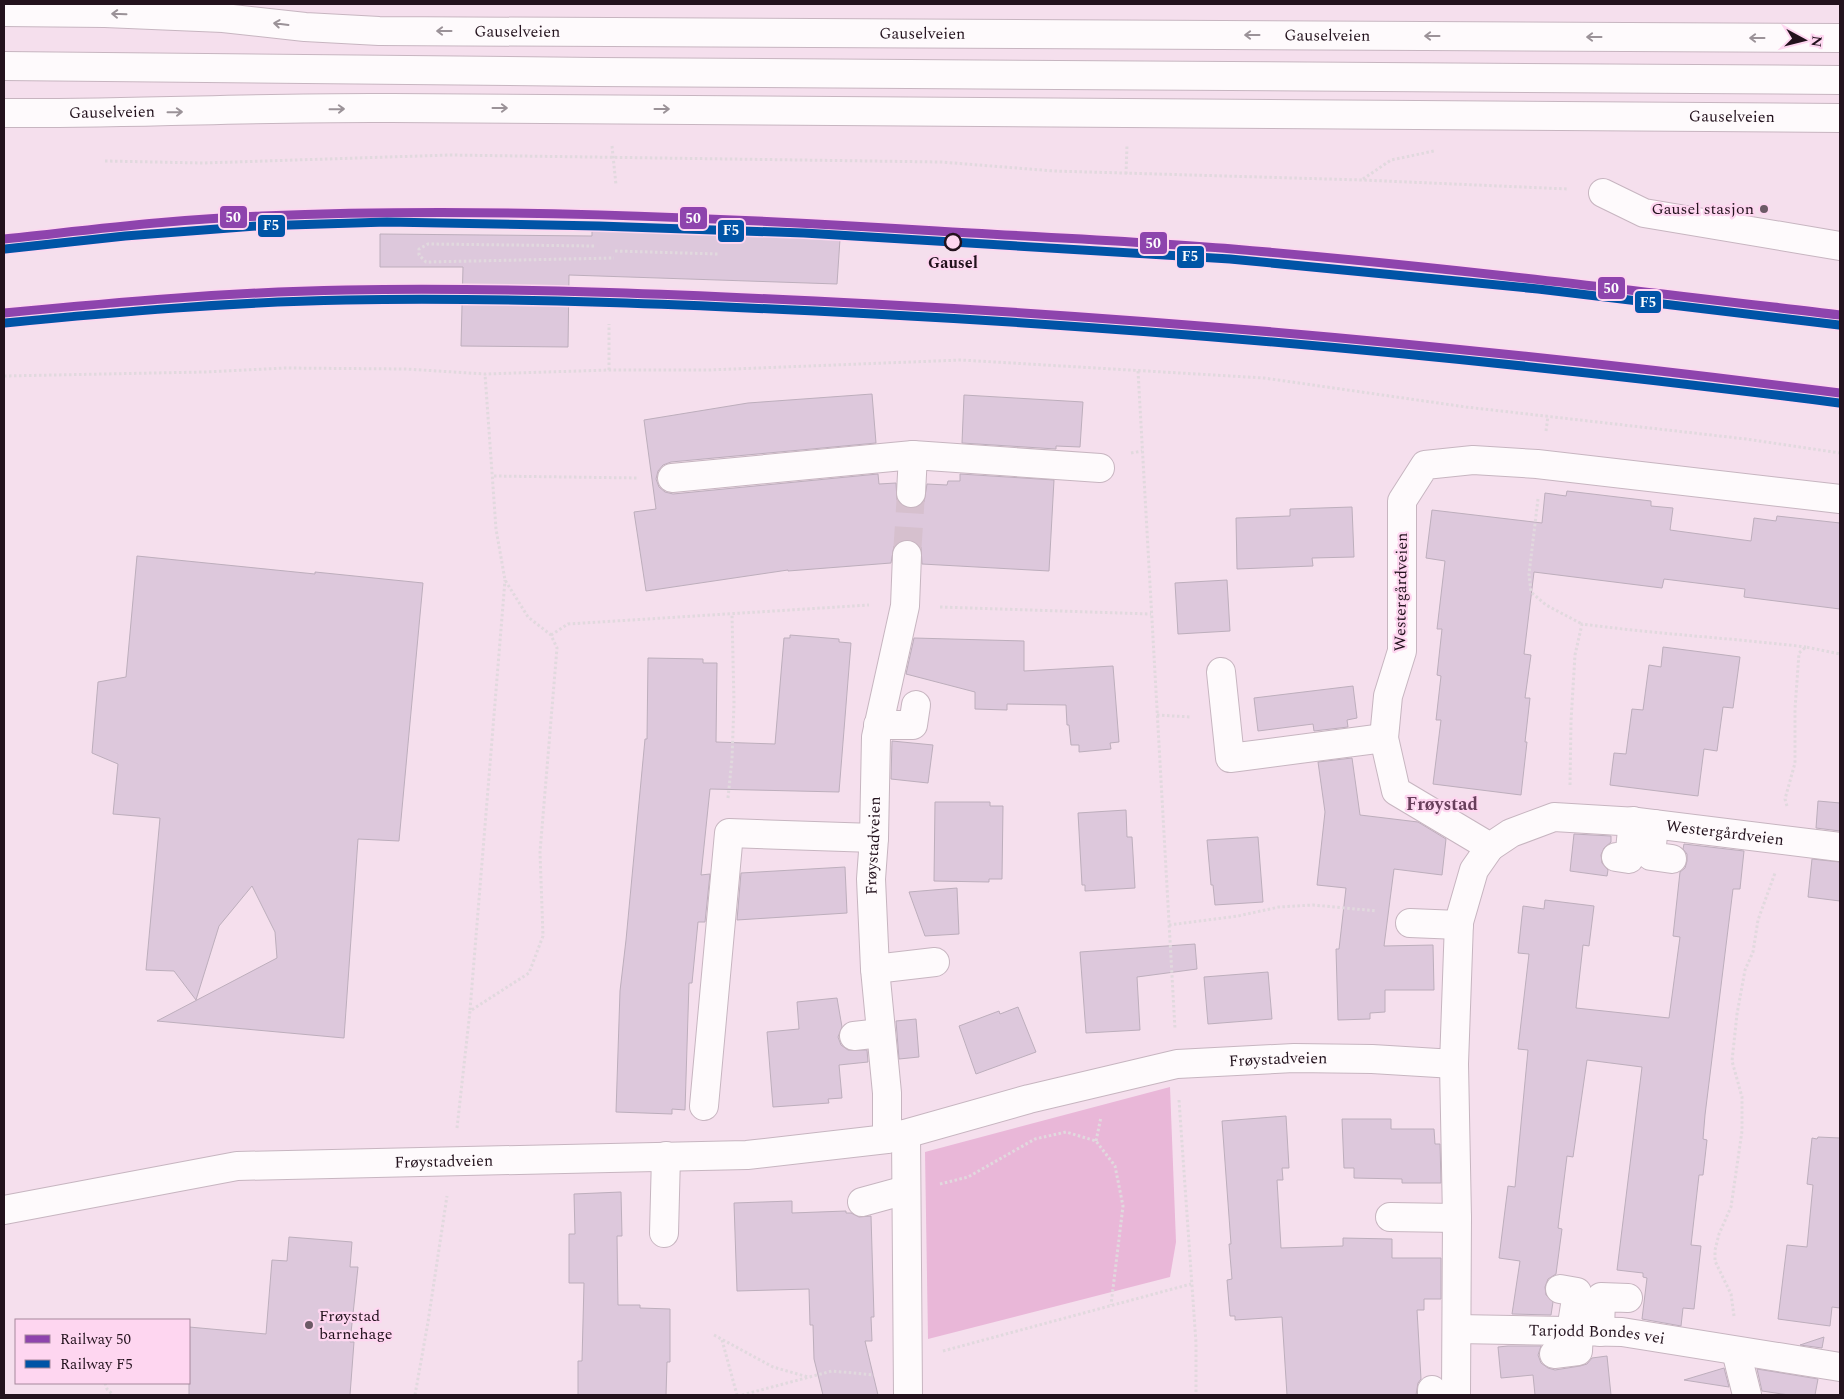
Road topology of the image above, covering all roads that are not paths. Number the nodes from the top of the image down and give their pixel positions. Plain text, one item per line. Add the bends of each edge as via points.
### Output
1 (4, 12) edge
2 (1840, 38) edge
3 (4, 66) edge
4 (1840, 80) edge
5 (4, 113) edge
6 (1840, 118) edge
7 (1604, 193) road end
8 (1840, 246) edge
9 (914, 455) junction
10 (1100, 468) dead end
11 (672, 478) road end
12 (912, 493) tunnel mouth
13 (1840, 499) edge
14 (907, 555) tunnel mouth
15 (1221, 672) dead end
16 (916, 705) dead end
17 (878, 725) junction
18 (1384, 738) junction
19 (1643, 823) junction
20 (874, 838) junction
21 (1490, 847) junction
22 (1840, 847) edge
23 (1616, 857) dead end
24 (1672, 859) dead end
25 (1410, 923) road end
26 (1459, 925) junction
27 (935, 962) dead end
28 (875, 969) junction
29 (881, 1033) junction
30 (854, 1036) dead end
31 (1454, 1064) junction
32 (704, 1106) dead end
33 (896, 1136) junction
34 (666, 1156) junction
35 (906, 1190) junction
36 (862, 1202) dead end
37 (4, 1210) edge
38 (1390, 1217) dead end
39 (1457, 1218) junction
40 (664, 1232) dead end
41 (1560, 1289) dead end
42 (1628, 1298) dead end
43 (1457, 1330) junction
44 (1583, 1331) junction
45 (1736, 1351) junction
46 (1554, 1354) dead end
47 (1840, 1367) edge
48 (1440, 1394) edge
49 (908, 1395) edge
50 (1747, 1395) edge

2 -> 1 street, Gauselveien via 379,31 223,18
3 - 4 street
5 -> 6 street, Gauselveien via 384,108
7 - 8 street via 1644,213
9 - 10 street
9 - 11 street
9 - 12 street
13 - 18 street, Westergårdveien via 1542,465 1472,460 1425,465 1402,501 1402,651 1388,696
14 - 17 street, Frøystadveien via 905,606
15 - 18 street via 1230,758
16 - 17 street via 913,725
17 - 20 street, Frøystadveien
18 - 21 street, Westergårdveien via 1396,791
19 - 21 street, Westergårdveien via 1554,816 1512,833
19 - 22 street, Westergårdveien
19 - 23 street via 1629,859
19 - 24 street via 1651,856
20 - 28 street, Frøystadveien via 871,879
20 - 32 street via 730,834
21 - 26 street via 1474,870
25 - 26 street
26 - 31 street
27 - 28 street
28 - 29 street, Frøystadveien
29 - 30 street
29 - 33 street, Frøystadveien via 887,1093
31 - 33 street, Frøystadveien via 1294,1058 1177,1064 1029,1099
31 - 39 street
33 - 34 street, Frøystadveien via 747,1155
33 - 35 street
34 - 37 street, Frøystadveien via 237,1166
34 - 40 street
35 - 36 street
35 - 49 street
38 - 39 street
39 - 43 street
41 - 44 street via 1577,1292
42 - 44 street via 1601,1297
43 - 44 street, Tarjodd Bondes vei
43 - 48 street
44 - 45 street, Tarjodd Bondes vei via 1622,1332
44 - 46 street via 1578,1351
45 - 47 street, Tarjodd Bondes vei
45 - 50 street

